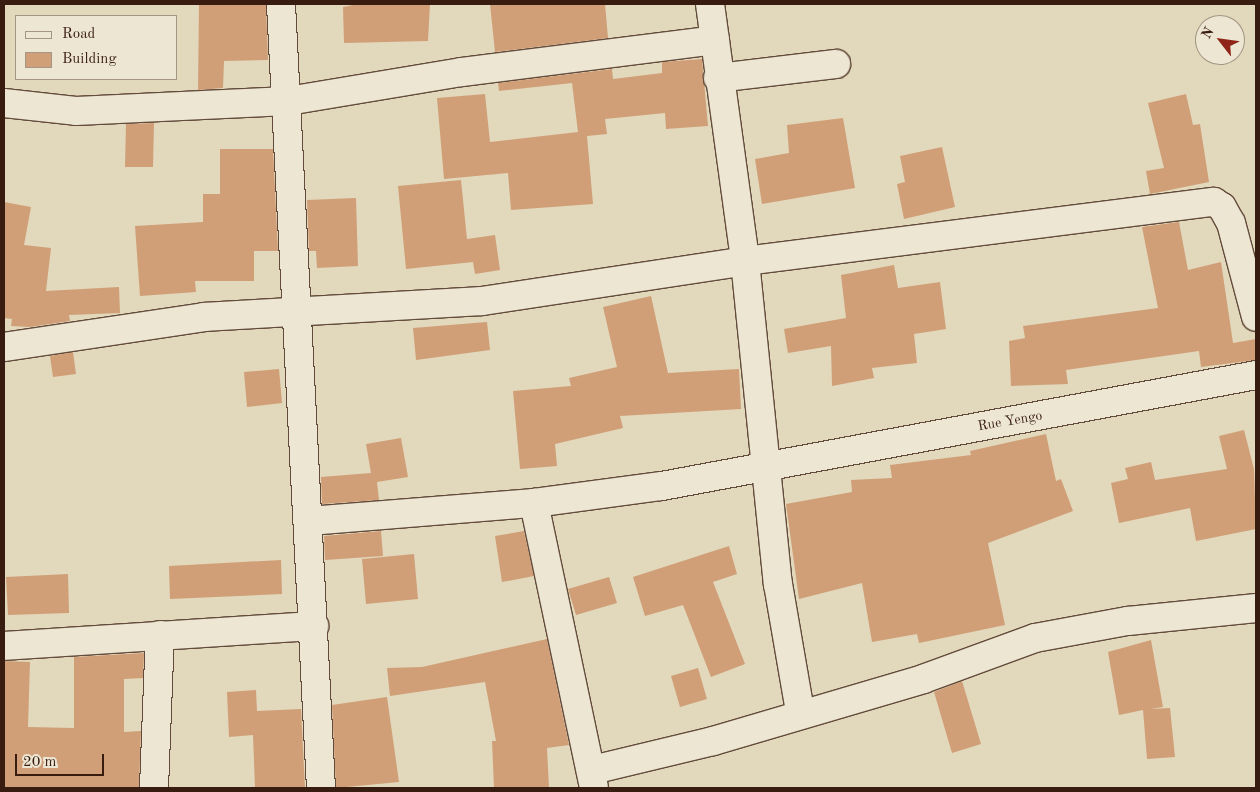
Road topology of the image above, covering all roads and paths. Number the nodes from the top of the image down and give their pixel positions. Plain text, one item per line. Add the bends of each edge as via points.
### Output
1 (281, 4) edge
2 (710, 4) edge
3 (714, 40) junction
4 (836, 64) dead end
5 (718, 78) junction
6 (288, 101) junction
7 (4, 103) edge
8 (745, 261) junction
9 (298, 309) junction
10 (1256, 317) edge
11 (4, 346) edge
12 (1256, 375) edge
13 (763, 465) junction
14 (534, 503) junction
15 (309, 521) junction
16 (1256, 608) edge
17 (314, 626) junction
18 (160, 634) junction
19 (4, 646) edge
20 (800, 712) junction
21 (593, 779) edge
22 (154, 788) edge
23 (321, 788) edge

1 - 6 street
2 - 3 street
3 - 5 street
3 - 6 street via 462,72
4 - 5 street
5 - 8 street
6 - 7 street via 76,111
6 - 9 street
8 - 9 street via 482,301
8 - 10 street via 1214,202 1222,207 1230,222
8 - 13 street
9 - 11 street via 204,317
9 - 15 street
12 - 13 street, Rue Yengo
13 - 14 street, Rue Yengo via 662,486
13 - 20 street
14 - 15 street, Rue Yengo
14 - 21 street
15 - 17 street
16 - 20 street via 1128,621 1035,638 922,679
17 - 18 street
17 - 23 street
18 - 19 street
18 - 22 street
20 - 21 street

